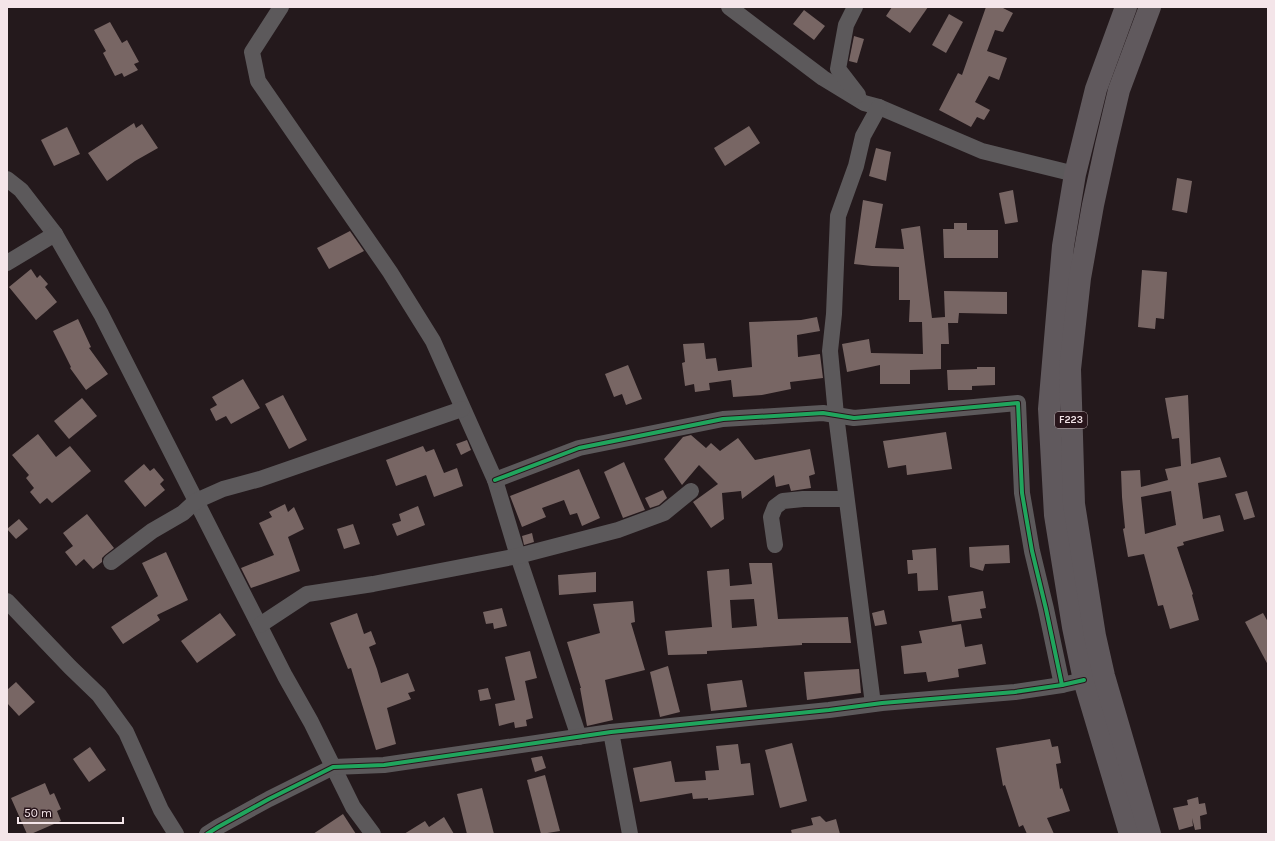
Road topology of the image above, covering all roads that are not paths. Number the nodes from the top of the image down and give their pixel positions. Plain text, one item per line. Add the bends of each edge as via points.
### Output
1 (281, 7) edge
2 (729, 7) edge
3 (855, 7) edge
4 (1126, 7) edge
5 (1150, 7) edge
6 (872, 105) junction
7 (1075, 174) junction
8 (7, 179) edge
9 (55, 234) junction
10 (7, 263) edge
11 (462, 410) junction
12 (836, 415) junction
13 (495, 480) junction
14 (691, 492) dead end
15 (846, 499) junction
16 (196, 501) junction
17 (775, 545) dead end
18 (518, 556) junction
19 (111, 562) dead end
20 (7, 601) edge
21 (260, 626) junction
22 (1084, 680) junction
23 (1062, 685) junction
24 (872, 704) junction
25 (611, 732) junction
26 (579, 737) junction
27 (333, 767) junction
28 (173, 833) edge
29 (207, 834) edge
30 (373, 834) edge
31 (630, 834) edge
32 (1130, 834) edge
33 (1150, 834) edge

1 - 11 street via 252,52 258,81 394,279 433,341
2 - 6 street via 823,78
3 - 6 street via 846,25 838,69
4 - 7 main road, F223 via 1096,89
5 - 33 main road, F223 via 1119,90 1106,145 1080,278 1070,369 1074,504 1095,636 1104,676
6 - 7 street via 982,151
6 - 12 street via 856,166 838,216 830,352
7 - 22 main road, F223 via 1063,246 1049,409 1055,515
8 - 9 street via 21,190
9 - 10 street
9 - 16 street via 100,314
11 - 13 street
11 - 16 street via 260,479 223,489
12 - 13 street via 823,413 723,419 578,448
12 - 15 street
12 - 23 street via 854,418 1018,403 1022,492 1032,551
13 - 18 street
14 - 18 street via 664,514 618,530
15 - 17 street via 783,501 775,507 771,516
15 - 24 street
16 - 19 street via 183,513 152,531
16 - 21 street
18 - 21 street via 307,594
18 - 26 street
20 - 28 street via 99,695 126,732
21 - 27 street
22 - 23 street
22 - 32 main road, F223
23 - 24 street via 1015,692
24 - 25 street
25 - 26 street
25 - 31 street
26 - 27 street via 384,765
27 - 29 street
27 - 30 street via 353,807

